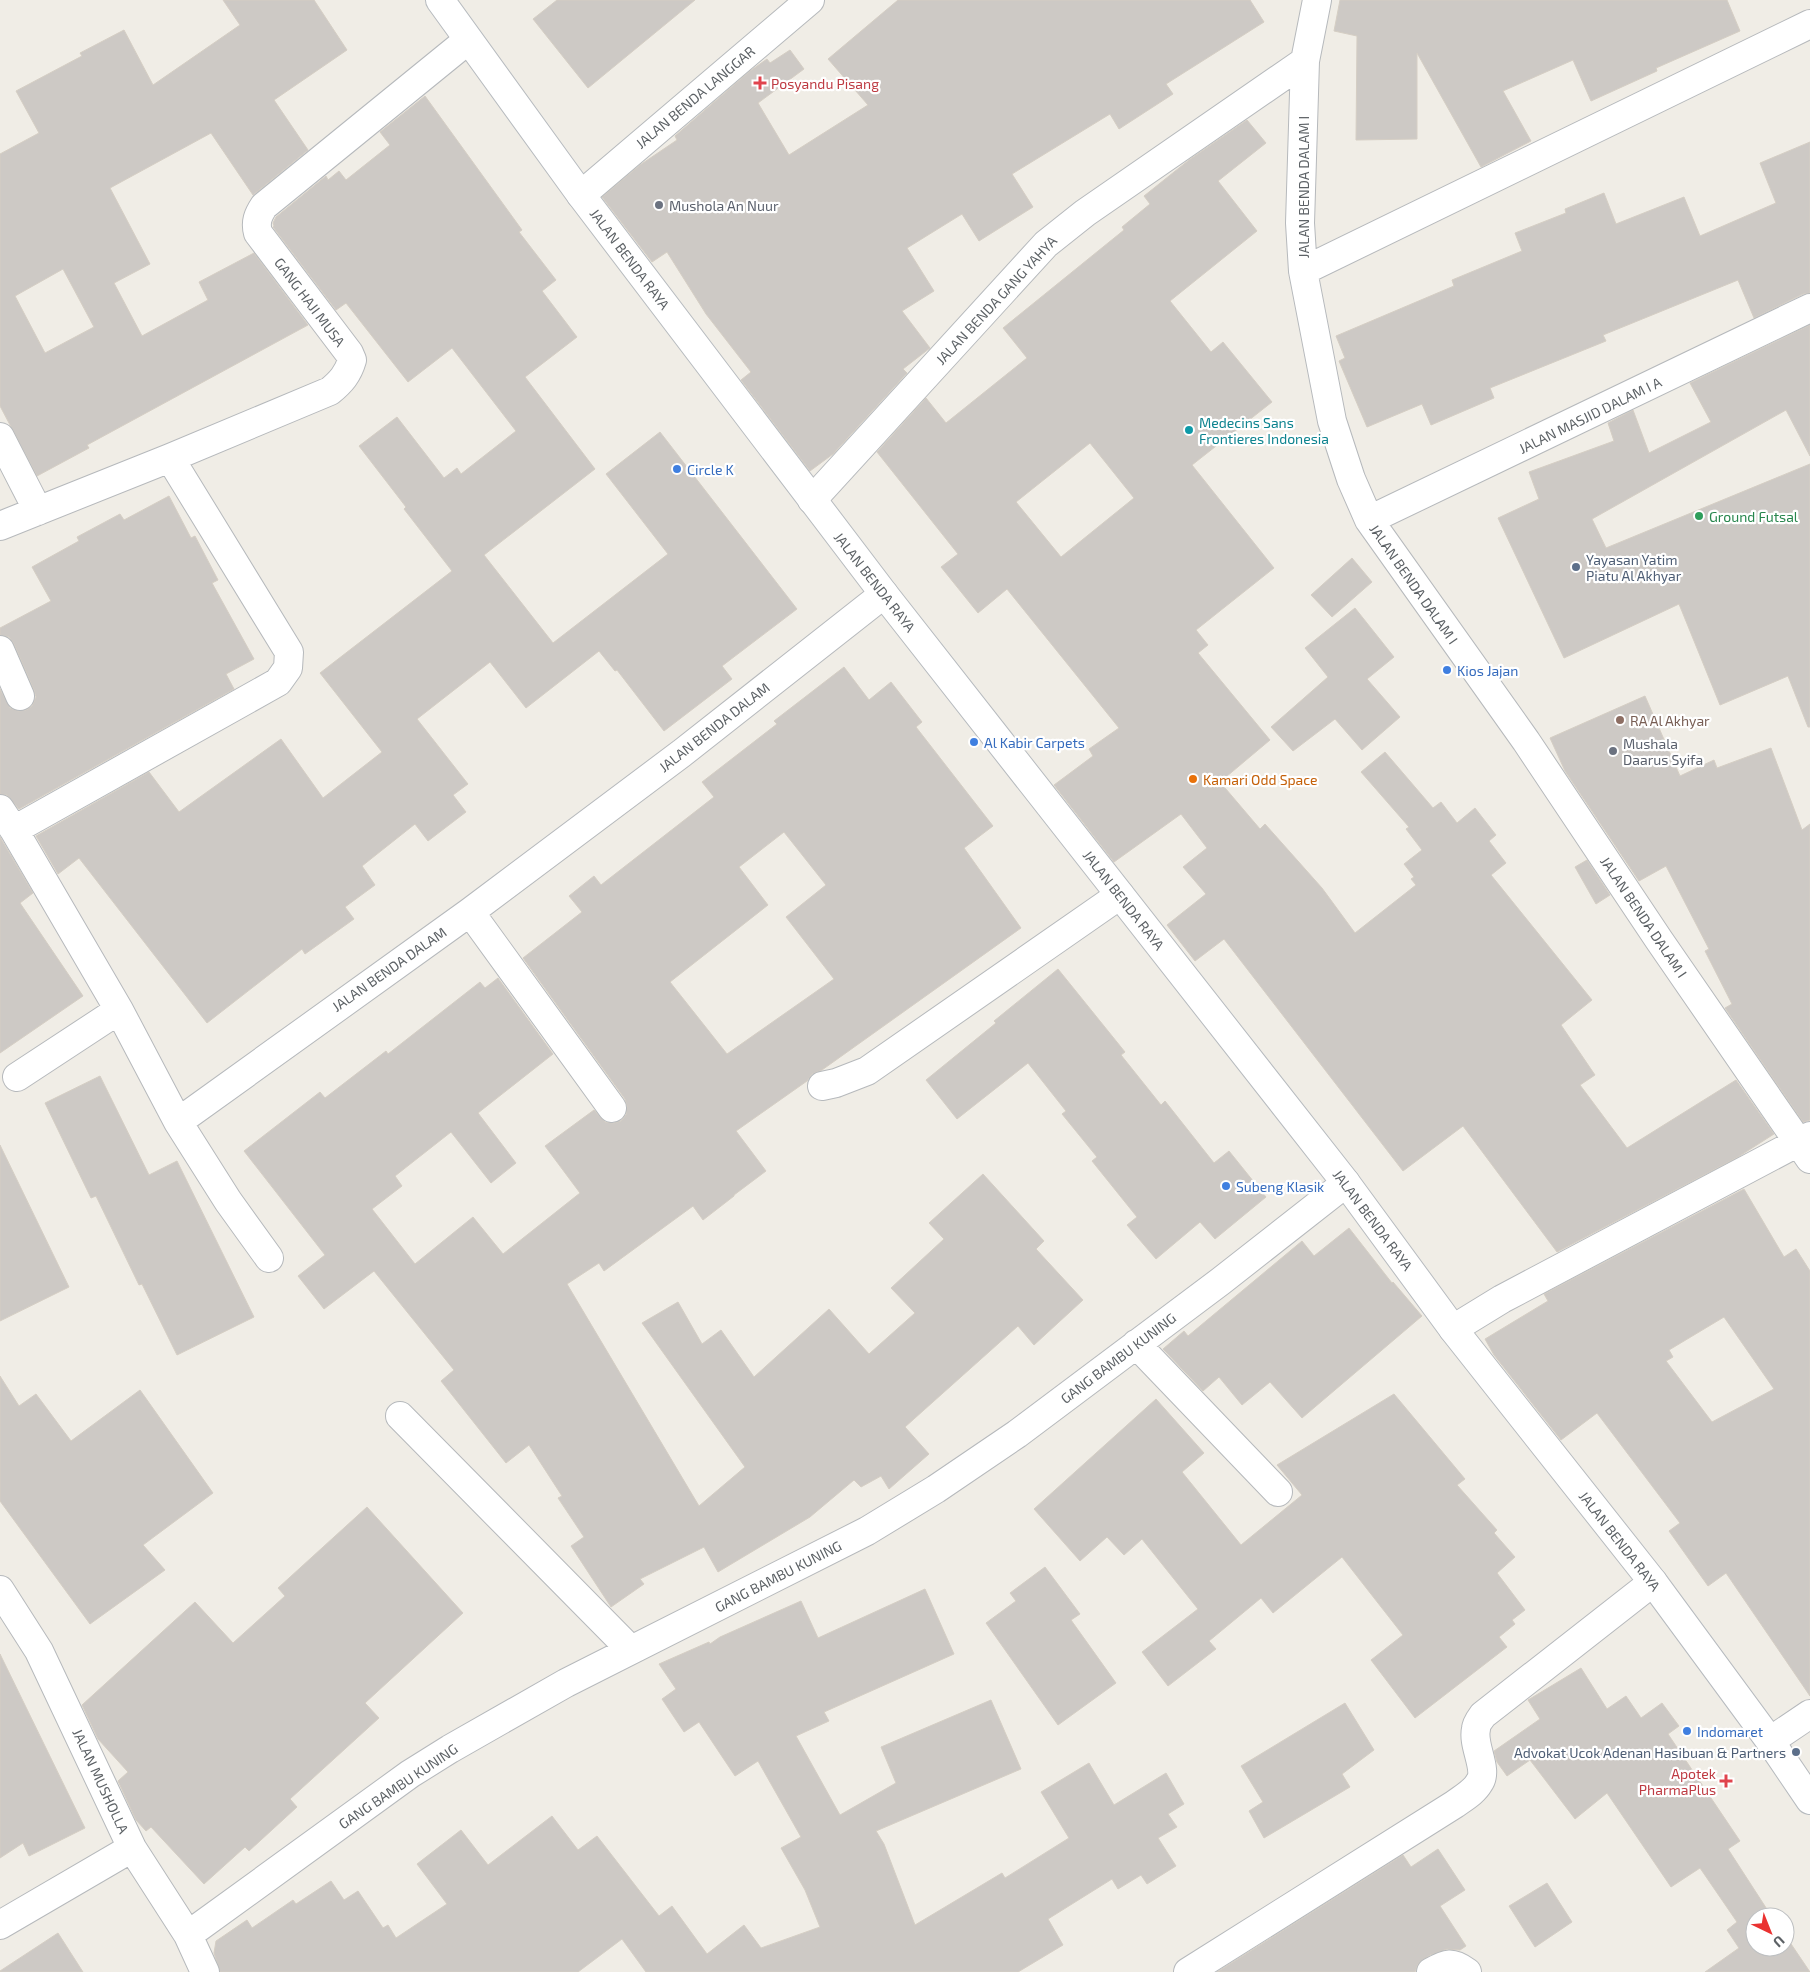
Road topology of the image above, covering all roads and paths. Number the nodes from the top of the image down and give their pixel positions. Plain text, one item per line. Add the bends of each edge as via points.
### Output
1 (440, 0) edge
2 (810, 0) edge
3 (1317, 0) edge
4 (1810, 24) edge
5 (468, 40) junction
6 (1305, 60) junction
7 (581, 195) junction
8 (1304, 271) junction
9 (1810, 308) edge
10 (0, 437) edge
11 (170, 458) junction
12 (812, 500) junction
13 (38, 511) junction
14 (1369, 520) junction
15 (0, 526) edge
16 (884, 594) junction
17 (0, 650) edge
18 (20, 696) dead end
19 (7, 819) edge
20 (1120, 895) junction
21 (470, 912) junction
22 (119, 1010) junction
23 (17, 1077) dead end
24 (822, 1086) dead end
25 (612, 1108) dead end
26 (178, 1122) junction
27 (1806, 1146) edge
28 (1346, 1183) junction
29 (269, 1258) dead end
30 (1453, 1329) junction
31 (1136, 1344) junction
32 (400, 1416) dead end
33 (1278, 1492) dead end
34 (1654, 1582) junction
35 (0, 1590) edge
36 (631, 1650) junction
37 (1810, 1714) edge
38 (1770, 1741) junction
39 (1810, 1800) edge
40 (132, 1848) junction
41 (0, 1925) edge
42 (188, 1934) junction
43 (204, 1972) edge
44 (1188, 1972) edge
45 (1431, 1972) edge
46 (1467, 1972) edge

1 - 5 street, JALAN BENDA RAYA
2 - 7 street, JALAN BENDA LANGGAR
3 - 6 street, JALAN BENDA DALAM I
4 - 8 street
5 - 7 street, JALAN BENDA RAYA
5 - 11 street, GANG HAJI MUSA via 264,206 259,214 258,233 348,353 352,360 349,372 330,391
6 - 8 street, JALAN BENDA DALAM I via 1300,223
6 - 12 street, JALAN BENDA GANG YAHYA via 1093,207 1046,244
7 - 12 street, JALAN BENDA RAYA
8 - 14 street, JALAN BENDA DALAM I via 1332,421 1351,479
9 - 14 street, JALAN MASJID DALAM I A
10 - 13 street
11 - 13 street, GANG HAJI MUSA
11 - 19 street via 289,652 288,668 278,682
12 - 16 street, JALAN BENDA RAYA
13 - 15 street, GANG HAJI MUSA
14 - 27 street, JALAN BENDA DALAM I via 1526,741 1659,940
16 - 20 street, JALAN BENDA RAYA
16 - 21 street, JALAN BENDA DALAM via 682,753
17 - 18 street
19 - 22 street
20 - 24 street via 867,1071
20 - 28 street, JALAN BENDA RAYA
21 - 25 street
21 - 26 street, JALAN BENDA DALAM
22 - 23 street
22 - 26 street
26 - 29 street
27 - 30 street via 1502,1299
28 - 30 street, JALAN BENDA RAYA
28 - 31 street, GANG BAMBU KUNING
30 - 34 street, JALAN BENDA RAYA
31 - 33 street
31 - 36 street, GANG BAMBU KUNING via 1016,1434 867,1531
32 - 36 street
34 - 38 street, JALAN BENDA RAYA
34 - 44 street via 1483,1715 1475,1730 1483,1776 1470,1792
35 - 40 street, JALAN MUSHOLLA via 48,1667
36 - 42 street, GANG BAMBU KUNING via 516,1711 410,1774
37 - 38 street
38 - 39 street, JALAN BENDA RAYA
40 - 41 street
40 - 42 street, JALAN MUSHOLLA
42 - 43 street, JALAN MUSHOLLA
45 - 46 street via 1447,1964 1457,1965

